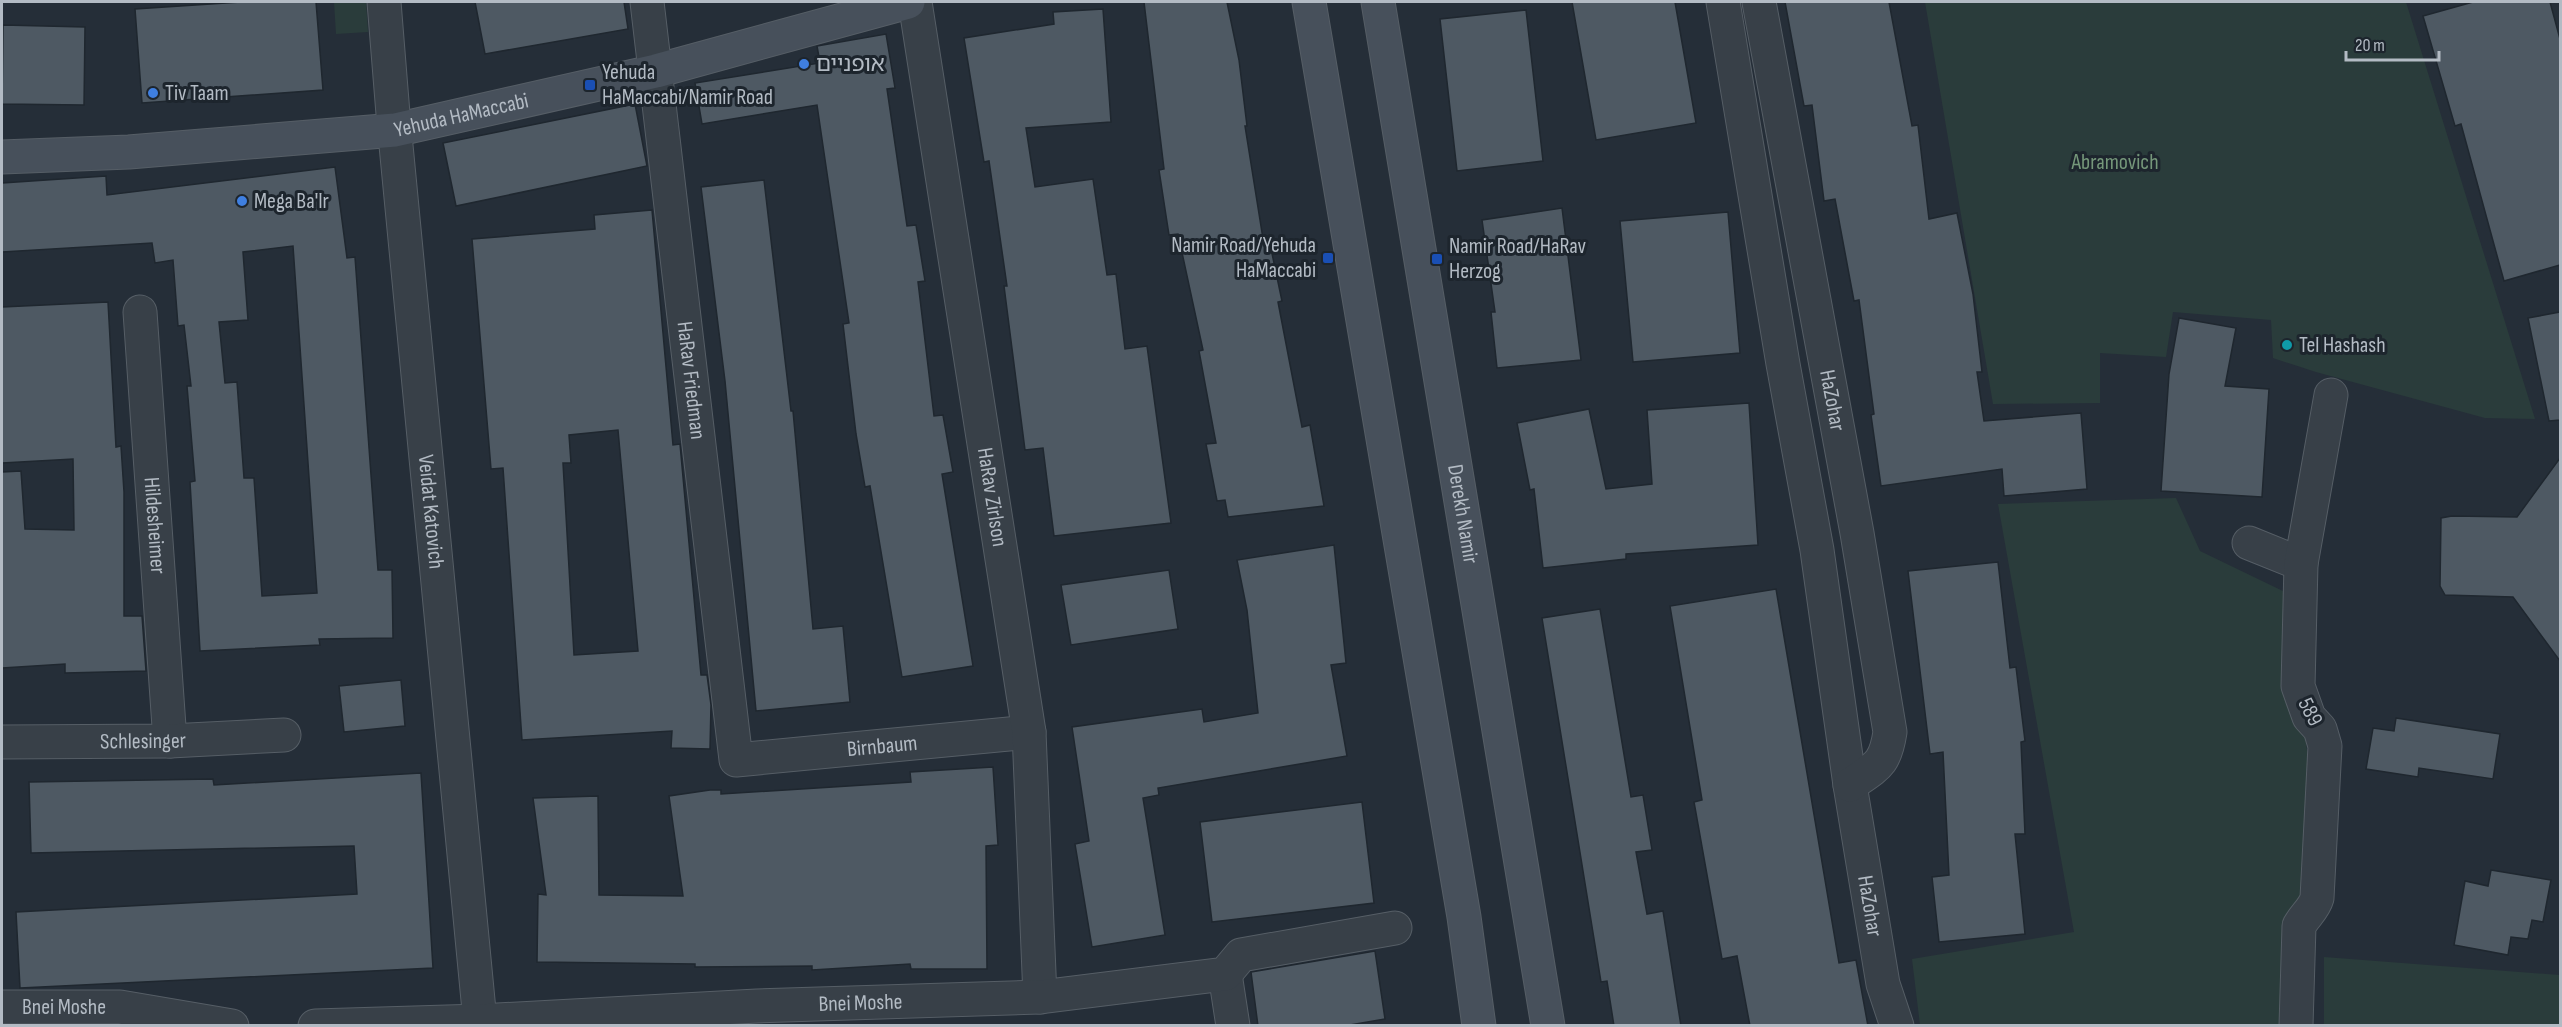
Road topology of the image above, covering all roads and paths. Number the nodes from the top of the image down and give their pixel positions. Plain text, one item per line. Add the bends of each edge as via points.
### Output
1 (384, 2) edge
2 (648, 2) edge
3 (908, 2) edge
4 (915, 2) edge
5 (1309, 2) edge
6 (1378, 2) edge
7 (1723, 2) edge
8 (1759, 2) edge
9 (656, 71) junction
10 (395, 130) junction
11 (2, 157) edge
12 (140, 312) dead end
13 (2331, 395) dead end
14 (2250, 543) dead end
15 (2301, 564) junction
16 (1029, 732) junction
17 (284, 735) dead end
18 (170, 741) junction
19 (2, 742) edge
20 (735, 760) joint
21 (1850, 784) junction
22 (1395, 928) dead end
23 (1225, 974) junction
24 (1040, 997) junction
25 (2, 1007) edge
26 (480, 1020) junction
27 (232, 1026) edge
28 (315, 1026) edge
29 (1233, 1026) edge
30 (1479, 1026) edge
31 (1548, 1026) edge
32 (1897, 1026) edge
33 (2296, 1026) edge

1 - 10 street, Veidat Katovich
2 - 9 street, HaRav Friedman
3 - 9 main road, Yehuda HaMaccabi
4 - 16 street, HaRav Zirlson
5 - 30 main road via 1462,905
6 - 31 main road, Derekh Namir
7 - 21 street, HaZohar via 1818,550
8 - 21 street, HaZohar via 1890,732 1886,754
9 - 10 main road, Yehuda HaMaccabi
9 - 20 street, HaRav Friedman
10 - 11 main road, Yehuda HaMaccabi via 129,152
10 - 26 street, Veidat Katovich
12 - 18 street, Hildesheimer
13 - 15 street, 589
14 - 15 street
15 - 33 street, 589 via 2298,686 2325,746 2317,898 2299,926
16 - 20 street, Birnbaum
16 - 24 street, HaRav Zirlson
17 - 18 street, Schlesinger
18 - 19 street, Schlesinger
21 - 32 street, HaZohar via 1882,984
22 - 23 street via 1241,955
23 - 24 street, Bnei Moshe
23 - 29 street
24 - 26 street, Bnei Moshe
25 - 27 street, Bnei Moshe via 120,1007
26 - 28 street, Bnei Moshe

